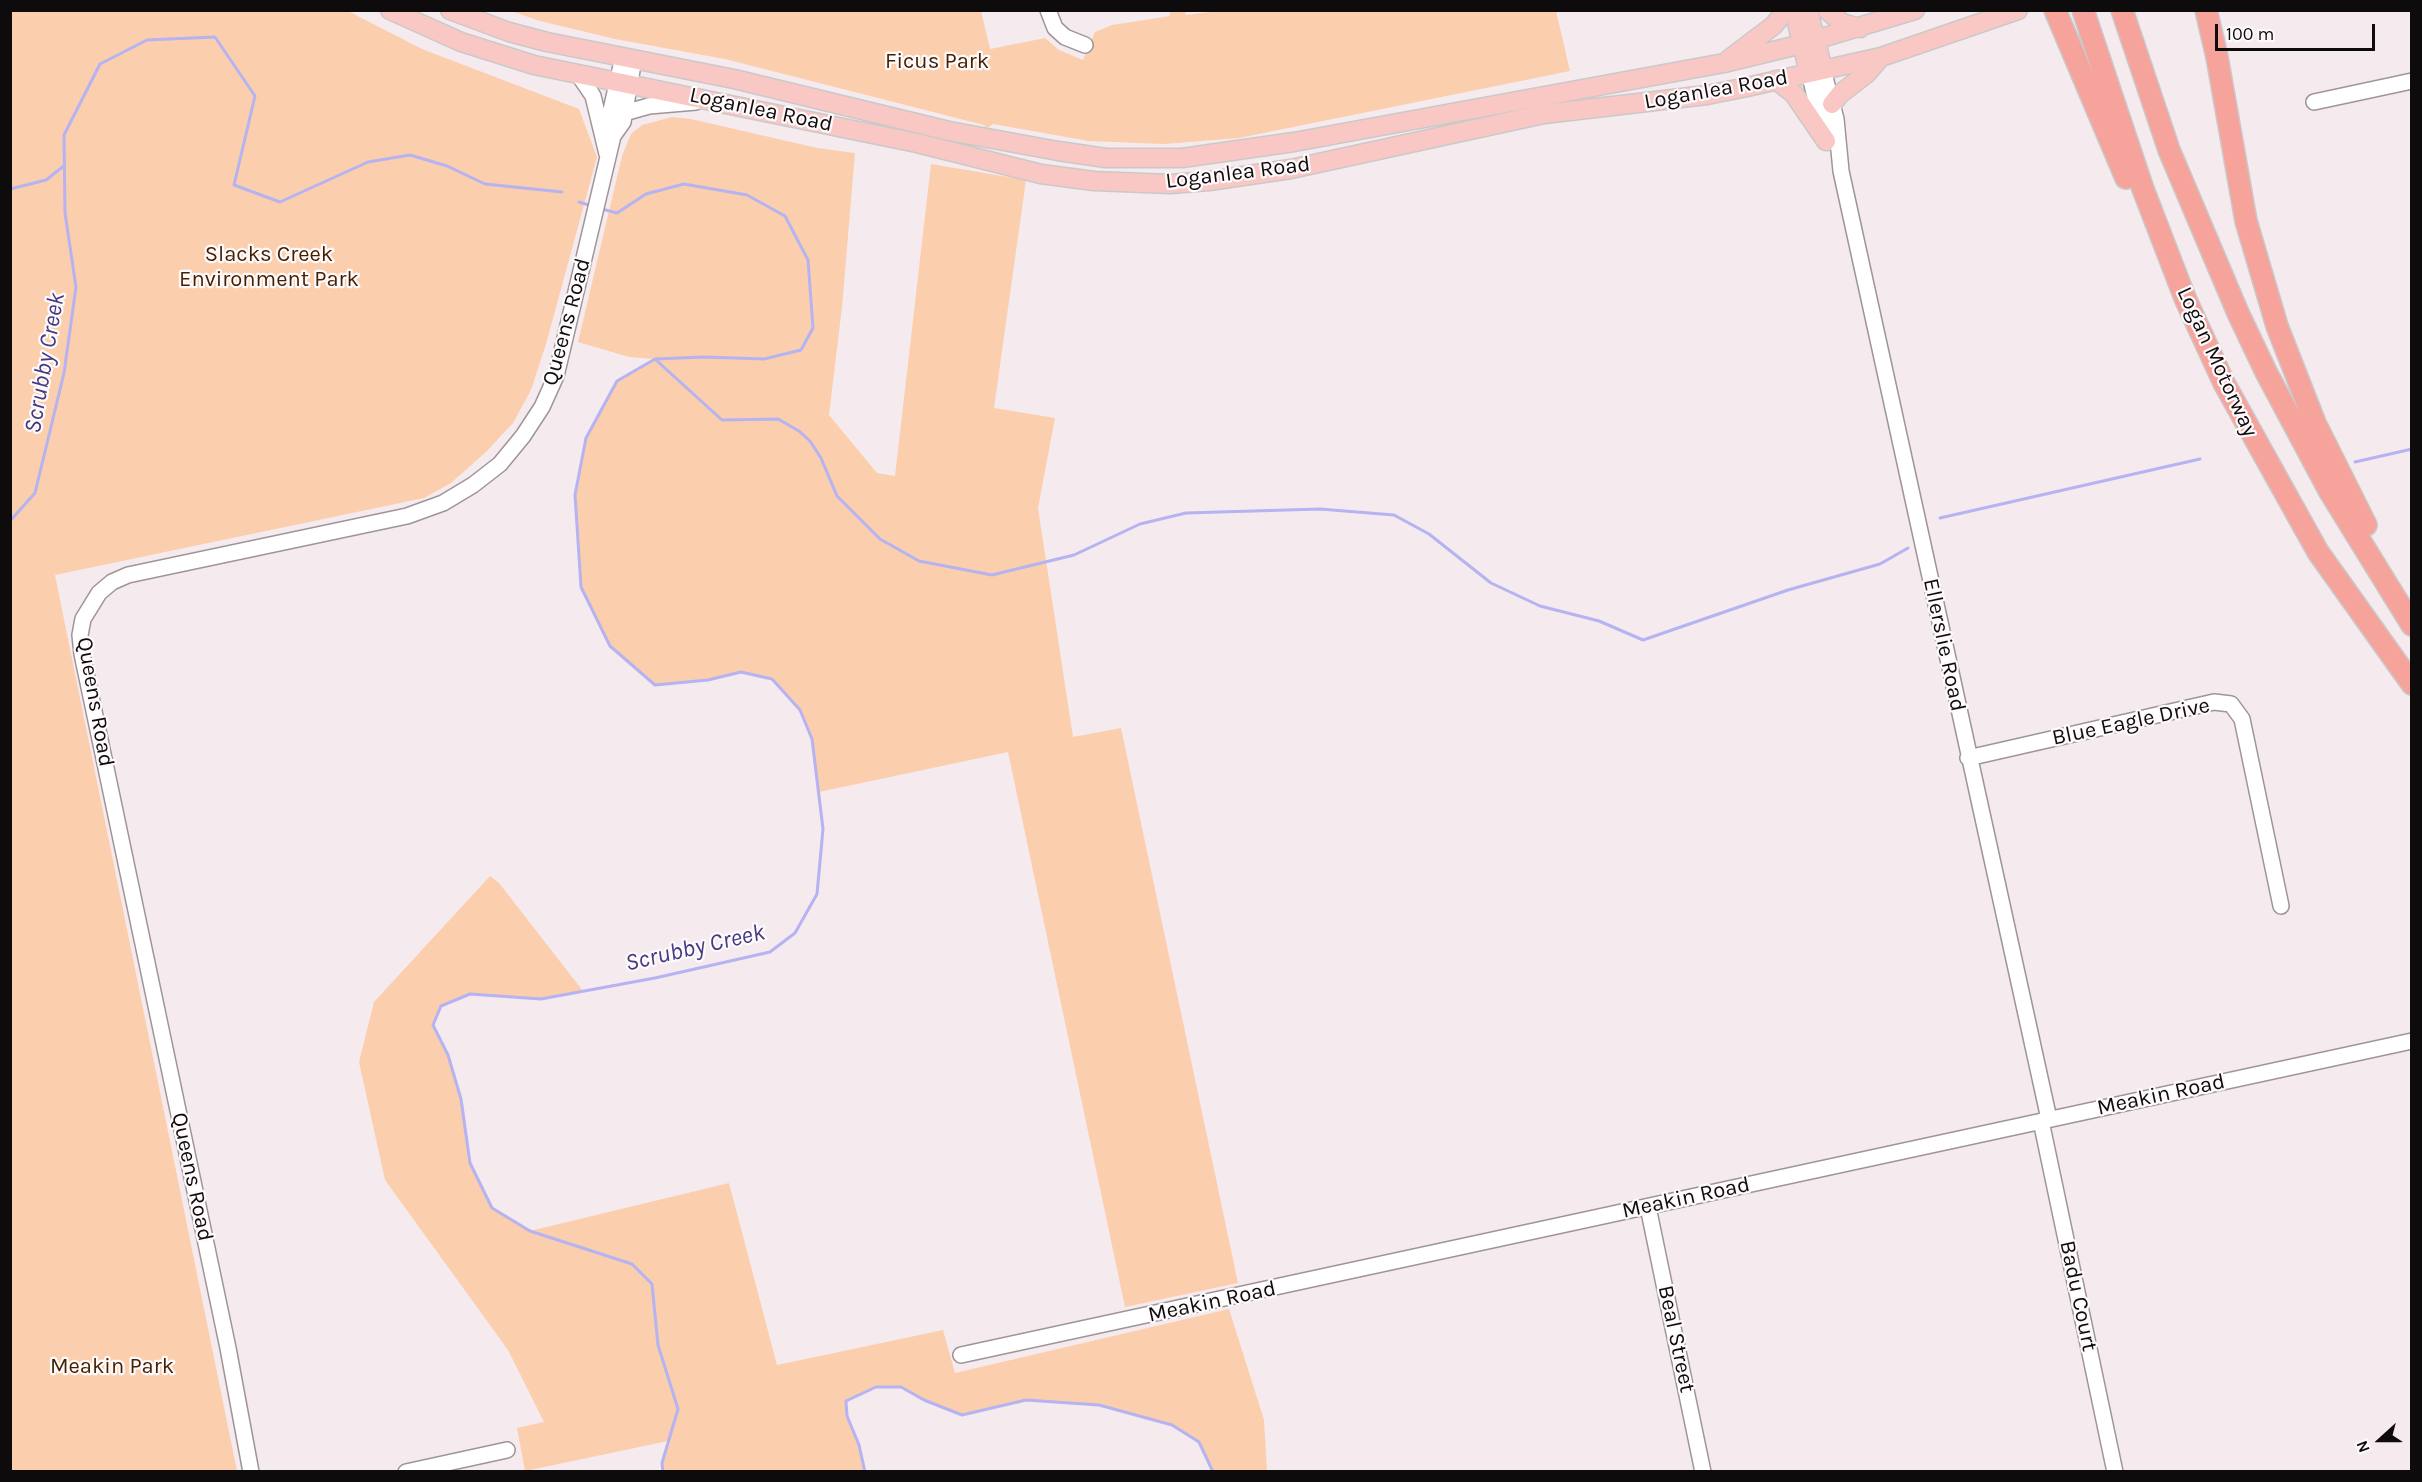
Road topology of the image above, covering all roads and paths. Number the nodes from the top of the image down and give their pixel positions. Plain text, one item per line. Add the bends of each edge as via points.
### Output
1 (390, 10) edge
2 (450, 10) edge
3 (1048, 10) edge
4 (1786, 10) edge
5 (1794, 10) edge
6 (1808, 10) edge
7 (1827, 10) edge
8 (1915, 10) edge
9 (2018, 10) edge
10 (2122, 10) edge
11 (2206, 10) edge
12 (2083, 12) edge
13 (2057, 15) edge
14 (1860, 28) junction
15 (1809, 42) junction
16 (1085, 45) dead end
17 (1881, 57) junction
18 (628, 58) junction
19 (1724, 63) junction
20 (1816, 72) junction
21 (578, 74) junction
22 (1776, 80) junction
23 (2412, 81) edge
24 (623, 82) junction
25 (714, 100) junction
26 (2314, 102) dead end
27 (1832, 104) junction
28 (624, 113) junction
29 (613, 136) junction
30 (1826, 141) junction
31 (608, 157) junction
32 (1841, 171) junction
33 (2163, 240) junction
34 (2412, 601) edge
35 (2412, 625) edge
36 (2412, 684) edge
37 (1968, 758) junction
38 (2281, 906) dead end
39 (2412, 1041) edge
40 (2045, 1120) junction
41 (1648, 1207) junction
42 (961, 1355) dead end
43 (507, 1450) dead end
44 (251, 1472) edge
45 (406, 1472) edge
46 (1703, 1472) edge
47 (2115, 1472) edge

1 - 21 main road, Loganlea Road via 494,54
2 - 18 main road, Loganlea Road via 509,32
3 - 16 street via 1055,28
4 - 19 main road via 1774,25
5 - 15 main road
6 - 15 main road
7 - 14 main road via 1842,23
8 - 14 main road, Loganlea Road
9 - 17 main road, Loganlea Road
10 - 35 highway, Logan Motorway via 2174,161 2238,313 2331,492
11 - 34 highway via 2246,221 2277,326 2340,475
12 - 33 highway, Logan Motorway
13 - 33 highway via 2136,202
14 - 15 main road, Loganlea Road
15 - 19 main road, Loganlea Road
15 - 20 main road
17 - 20 main road, Loganlea Road
17 - 27 main road
18 - 19 main road, Loganlea Road via 769,87 983,139 1106,158 1182,158 1294,142
18 - 24 street, Queens Road
20 - 22 main road, Loganlea Road
20 - 27 street, Ellerslie Road
20 - 30 street, Ellerslie Road
21 - 24 main road, Loganlea Road
21 - 31 street via 593,96
22 - 25 main road, Loganlea Road via 1707,95 1514,120 1270,172 1170,184 1041,174
22 - 30 main road via 1794,94
23 - 26 street
24 - 25 main road, Loganlea Road
24 - 28 street, Queens Road
24 - 29 street, Queens Road via 609,119
25 - 28 street via 648,106
27 - 32 street, Ellerslie Road
28 - 29 street, Queens Road
29 - 31 street, Queens Road
30 - 32 street, Ellerslie Road
31 - 44 street, Queens Road via 556,376 542,407 500,464 453,497 397,518 128,575 99,593 83,619 82,654
32 - 37 street, Ellerslie Road
33 - 36 highway, Logan Motorway via 2224,383 2285,497 2331,571
37 - 38 street, Blue Eagle Drive via 2214,702 2230,704 2242,719
37 - 40 street, Ellerslie Road
39 - 40 street, Meakin Road
40 - 41 street, Meakin Road
40 - 47 street, Badu Court
41 - 42 street, Meakin Road
41 - 46 street, Beal Street
43 - 45 street

